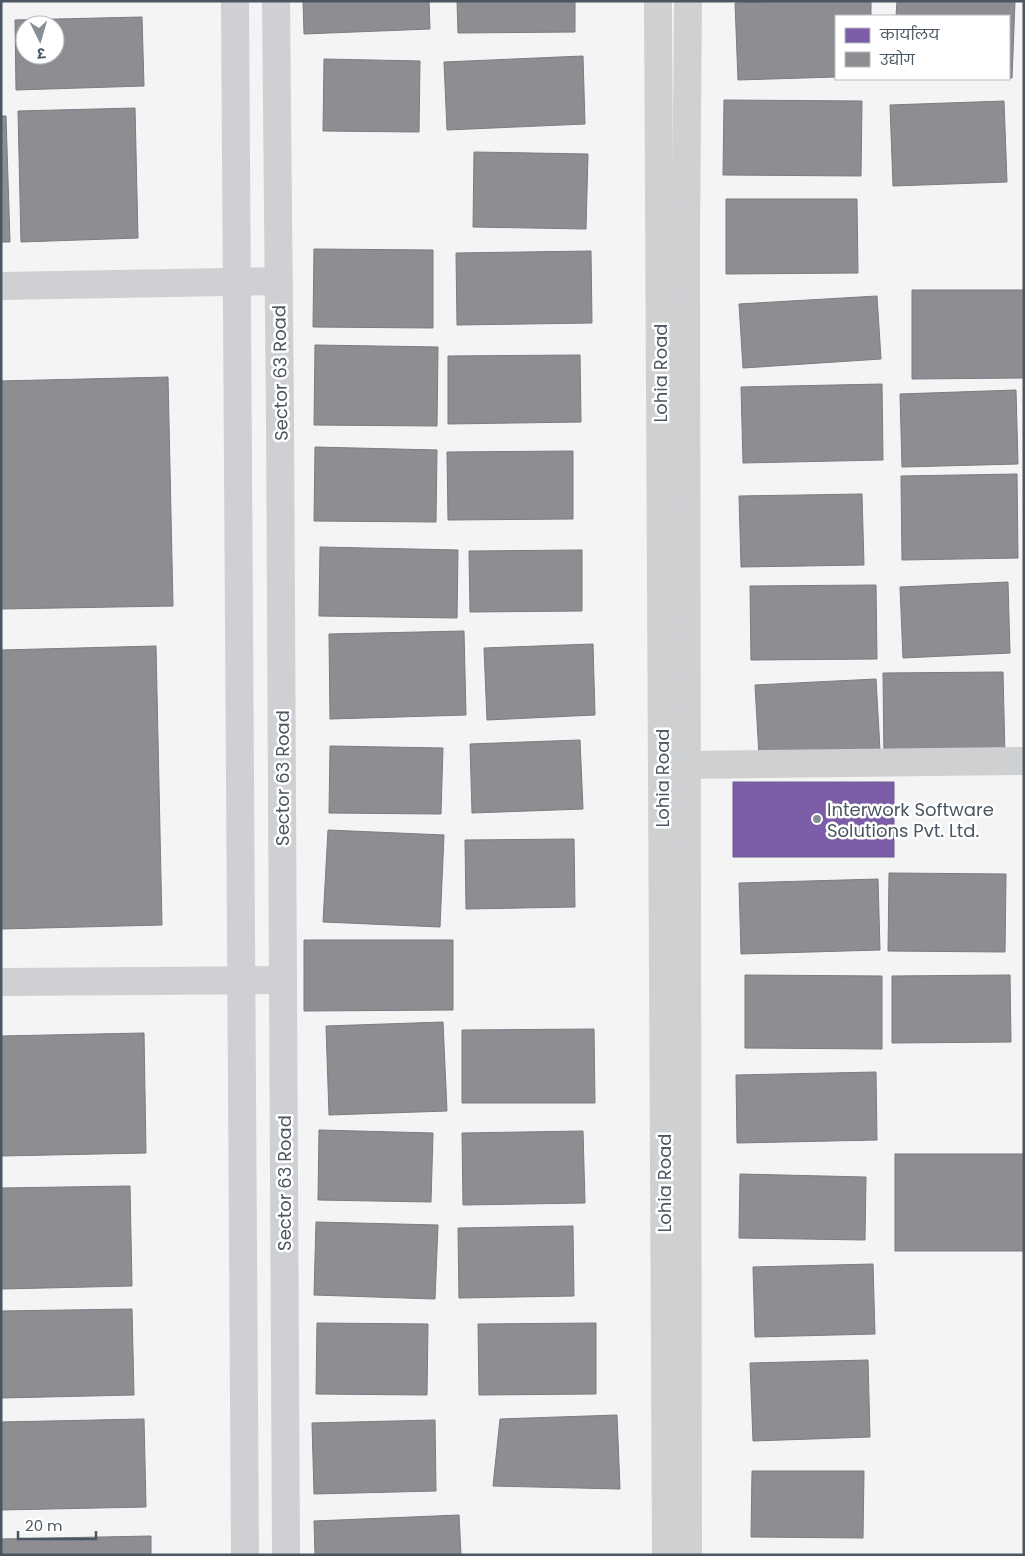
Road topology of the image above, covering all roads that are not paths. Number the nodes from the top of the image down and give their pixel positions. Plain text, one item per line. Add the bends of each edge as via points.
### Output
1 (235, 1) edge
2 (276, 1) edge
3 (658, 1) edge
4 (688, 1) edge
5 (279, 281) junction
6 (237, 282) junction
7 (1, 286) edge
8 (1024, 761) edge
9 (687, 765) junction
10 (242, 980) junction
11 (283, 980) junction
12 (1, 982) edge
13 (245, 1555) edge
14 (286, 1555) edge
15 (666, 1555) edge
16 (688, 1555) edge

1 - 6 street
2 - 5 street, Sector 63 Road
3 - 15 street, Lohia Road
4 - 9 street, Lohia Road
5 - 6 street
5 - 11 street, Sector 63 Road
6 - 7 street
6 - 10 street
8 - 9 street
9 - 16 street, Lohia Road
10 - 11 street
10 - 12 street
10 - 13 street
11 - 14 street, Sector 63 Road

